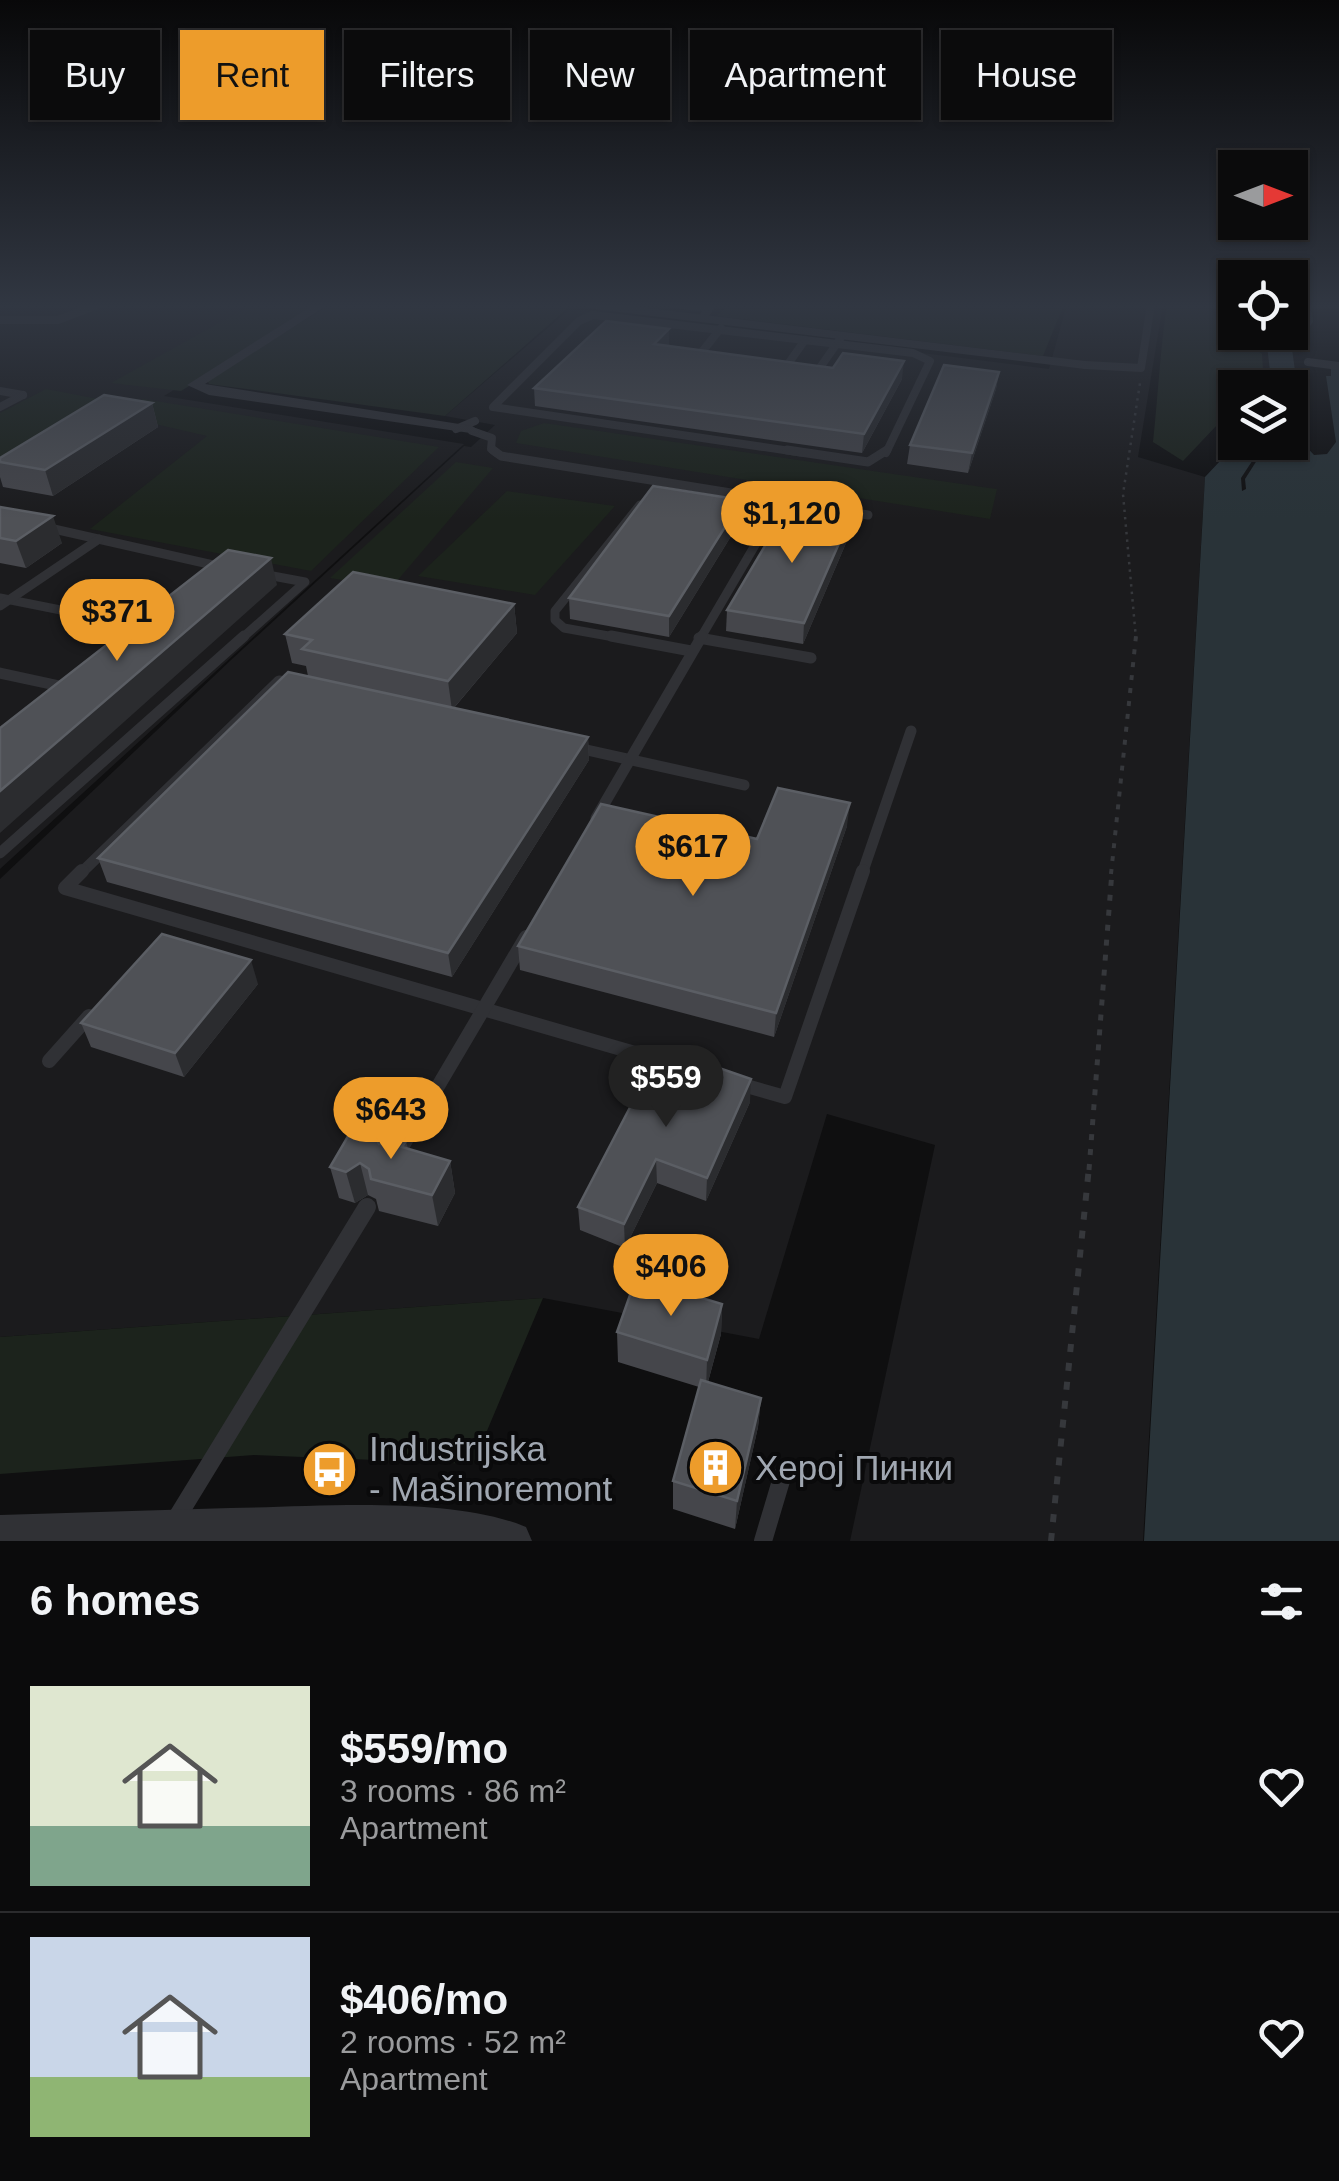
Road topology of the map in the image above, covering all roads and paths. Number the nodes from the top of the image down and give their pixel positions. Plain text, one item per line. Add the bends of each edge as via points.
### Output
1 (207, 376) edge
2 (524, 376) edge
3 (923, 376) edge
4 (1141, 376) edge
5 (0, 391) edge
6 (494, 406) junction
7 (0, 407) edge
8 (483, 413) dead end
9 (468, 427) joint
10 (658, 482) junction
11 (708, 490) junction
12 (780, 502) junction
13 (695, 506) edge
14 (868, 515) dead end
15 (30, 523) edge
16 (99, 539) junction
17 (250, 572) edge
18 (218, 582) edge
19 (3, 602) edge
20 (698, 638) junction
21 (145, 642) edge
22 (691, 651) junction
23 (811, 658) dead end
24 (0, 673) edge
25 (298, 685) edge
26 (70, 702) edge
27 (911, 730) dead end
28 (572, 746) edge
29 (630, 760) junction
30 (744, 785) dead end
31 (591, 826) edge
32 (0, 853) edge
33 (176, 920) junction
34 (532, 926) edge
35 (163, 934) edge
36 (100, 1004) edge
37 (484, 1009) junction
38 (49, 1061) dead end
39 (672, 1064) edge
40 (728, 1080) edge
41 (391, 1166) edge
42 (368, 1207) dead end
43 (783, 1474) dead end
44 (172, 1526) junction
45 (0, 1535) edge
46 (512, 1541) edge
47 (763, 1541) edge
48 (1051, 1541) edge

1 - 9 street via 194,384
2 - 6 lane
3 - 6 lane via 881,459 858,461
4 - 48 path via 1123,494 1136,638
5 - 7 lane via 23,395
6 - 8 lane
9 - 10 lane via 492,438 491,449 501,456
10 - 11 lane
10 - 22 lane via 555,620 564,628
11 - 12 lane
11 - 13 lane
12 - 14 lane
12 - 20 lane
15 - 16 lane
16 - 18 lane via 232,569
16 - 19 lane
17 - 32 lane via 305,582
19 - 21 lane via 160,630
20 - 22 lane
20 - 23 lane
22 - 29 lane
24 - 26 lane via 83,690
25 - 33 lane via 279,680 65,888
27 - 40 lane via 784,1097
28 - 29 lane
29 - 30 lane
29 - 31 lane
33 - 35 lane
33 - 37 lane
34 - 37 lane
36 - 38 lane
37 - 39 lane
37 - 41 lane
42 - 44 lane
43 - 47 lane
44 - 45 street
44 - 46 street via 415,1527

